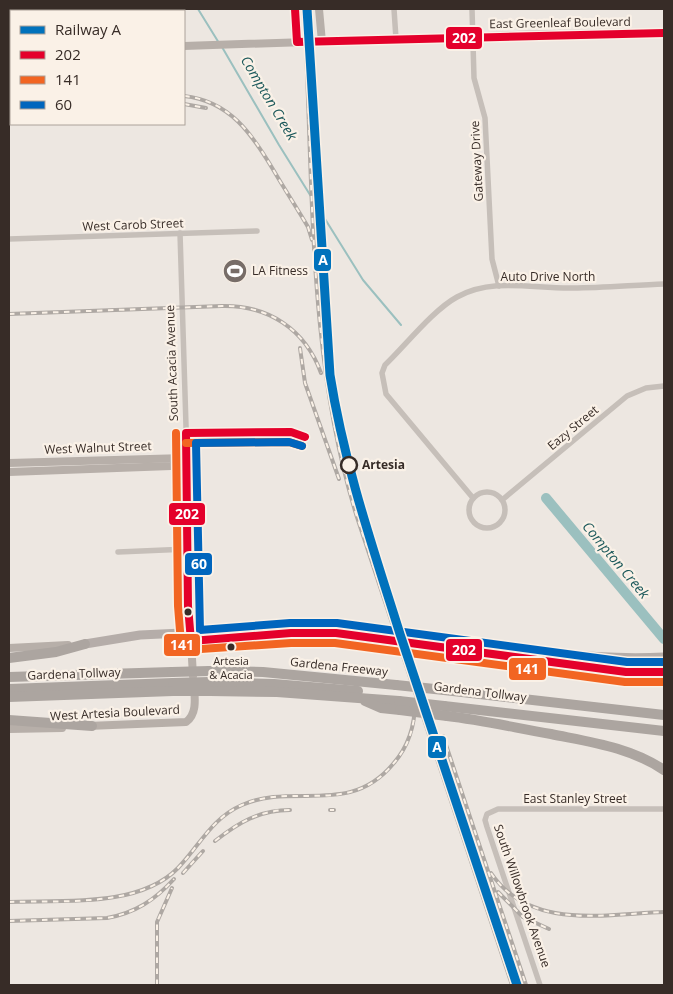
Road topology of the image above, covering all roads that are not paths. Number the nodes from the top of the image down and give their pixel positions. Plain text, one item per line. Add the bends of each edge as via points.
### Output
1 (45, 9) edge
2 (295, 9) edge
3 (319, 9) edge
4 (394, 9) edge
5 (472, 9) edge
6 (9, 10) edge
7 (664, 33) edge
8 (473, 36) junction
9 (396, 39) junction
10 (297, 42) junction
11 (322, 42) junction
12 (185, 46) edge
13 (257, 230) dead end
14 (180, 233) junction
15 (9, 240) edge
16 (664, 284) edge
17 (499, 286) junction
18 (664, 386) edge
19 (187, 458) junction
20 (103, 459) junction
21 (18, 462) junction
22 (9, 463) edge
23 (104, 469) junction
24 (9, 472) edge
25 (19, 472) junction
26 (473, 498) junction
27 (502, 500) junction
28 (188, 549) junction
29 (118, 552) dead end
30 (381, 634) junction
31 (191, 637) junction
32 (85, 644) junction
33 (470, 646) junction
34 (9, 648) edge
35 (664, 657) edge
36 (9, 658) edge
37 (569, 660) junction
38 (158, 672) junction
39 (664, 672) edge
40 (9, 677) edge
41 (209, 681) junction
42 (173, 682) junction
43 (9, 684) edge
44 (9, 689) edge
45 (484, 695) junction
46 (9, 697) edge
47 (398, 698) junction
48 (445, 703) junction
49 (664, 715) edge
50 (9, 720) edge
51 (664, 721) edge
52 (92, 726) junction
53 (9, 729) edge
54 (664, 731) edge
55 (664, 770) edge
56 (664, 809) edge
57 (487, 814) joint
58 (540, 985) edge

1 - 6 street
2 - 10 street
3 - 11 street
4 - 9 street
5 - 8 street, Gateway Drive
7 - 8 street, East Greenleaf Boulevard
8 - 9 street, East Greenleaf Boulevard
8 - 17 street, Gateway Drive via 475,86 485,118 492,260
9 - 11 street, East Greenleaf Boulevard
10 - 11 street, East Greenleaf Boulevard
10 - 12 street, East Greenleaf Boulevard
13 - 14 street, West Carob Street
14 - 15 street, West Carob Street
14 - 19 street, South Acacia Avenue
16 - 17 street, Auto Drive North via 544,289 510,284
17 - 26 street, Auto Drive North via 481,288 456,298 385,365 382,373 386,394
18 - 27 street, Eazy Street via 646,388 627,396
19 - 20 street, West Walnut Street
19 - 23 street, West Walnut Street via 171,466
19 - 28 street, South Acacia Avenue
20 - 21 street, West Walnut Street
20 - 23 street
21 - 22 street, West Walnut Street
21 - 25 street
23 - 25 street, West Walnut Street
24 - 25 street, West Walnut Street
26 - 27 street via 481,492 488,492 495,493
26 - 27 street via 468,509 470,516 477,526 485,528 496,526 502,520 505,510
28 - 29 street
28 - 31 street, South Acacia Avenue
30 - 31 main road via 332,624 297,624
30 - 33 main road, bridge via 424,644
30 - 33 main road, bridge via 421,635
31 - 32 main road via 140,635
31 - 52 street, West Artesia Boulevard via 195,707 188,721
32 - 34 street
32 - 36 highway via 56,652
33 - 37 main road
35 - 37 main road
37 - 39 main road
38 - 40 highway, Gardena Freeway
38 - 42 highway, Gardena Freeway
38 - 43 highway, Gardena Tollway via 152,680
41 - 42 highway, Gardena Freeway, bridge
41 - 42 highway, Gardena Freeway, bridge
41 - 47 highway, Gardena Freeway via 272,673
41 - 47 highway, Gardena Freeway via 354,697 381,708
42 - 44 highway, Gardena Tollway
42 - 46 highway, Gardena Freeway
45 - 48 highway, Gardena Freeway
45 - 49 highway, Gardena Freeway
45 - 51 highway, Gardena Tollway via 495,702
47 - 48 highway, Gardena Freeway, bridge
47 - 48 highway, bridge
48 - 54 highway, Gardena Tollway via 606,719 617,726
48 - 55 highway via 479,720 633,753
50 - 52 highway
52 - 53 street, West Artesia Boulevard
56 - 57 street, East Stanley Street via 498,809
57 - 58 street, South Willowbrook Avenue via 487,827

